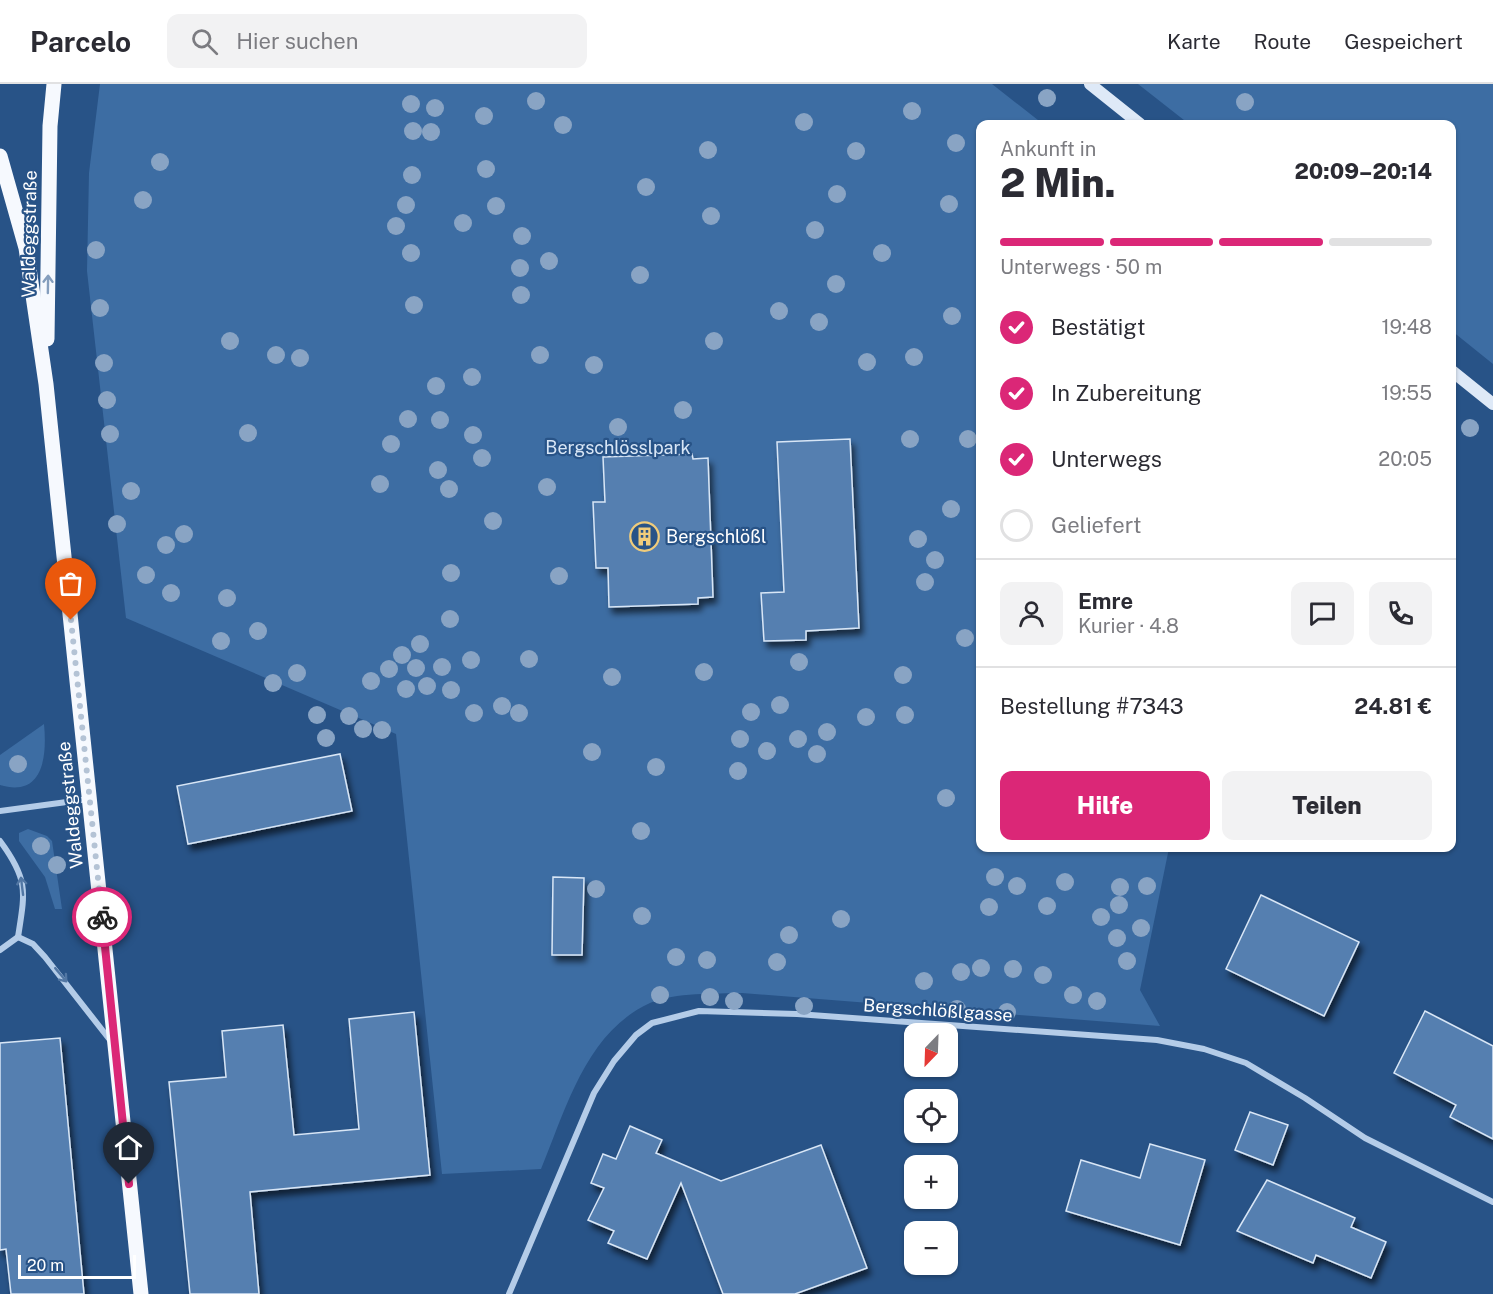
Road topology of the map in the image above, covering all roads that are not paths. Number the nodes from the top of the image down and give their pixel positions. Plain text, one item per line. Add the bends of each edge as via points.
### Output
1 (54, 84) edge
2 (1090, 84) edge
3 (1135, 120) edge
4 (0, 156) edge
5 (1456, 374) edge
6 (46, 384) junction
7 (1493, 404) edge
8 (89, 799) junction
9 (0, 811) edge
10 (0, 841) edge
11 (18, 937) junction
12 (0, 950) edge
13 (115, 1046) junction
14 (1493, 1202) edge
15 (141, 1294) edge
16 (509, 1294) edge

6 -> 1 main road, Waldeggstraße
2 - 3 street
4 - 6 main road, Waldeggstraße via 26,248
5 - 7 street
6 - 8 main road, Waldeggstraße
8 - 9 street
8 - 13 main road, Waldeggstraße
11 -> 10 street via 24,889 20,871
11 - 12 street
11 -> 13 street via 33,944 45,957
13 - 15 main road, Waldeggstraße
14 - 16 street, Bergschlößlgasse via 1365,1138 1246,1064 1204,1049 1157,1040 796,1014 699,1011 652,1023 614,1061 594,1093

